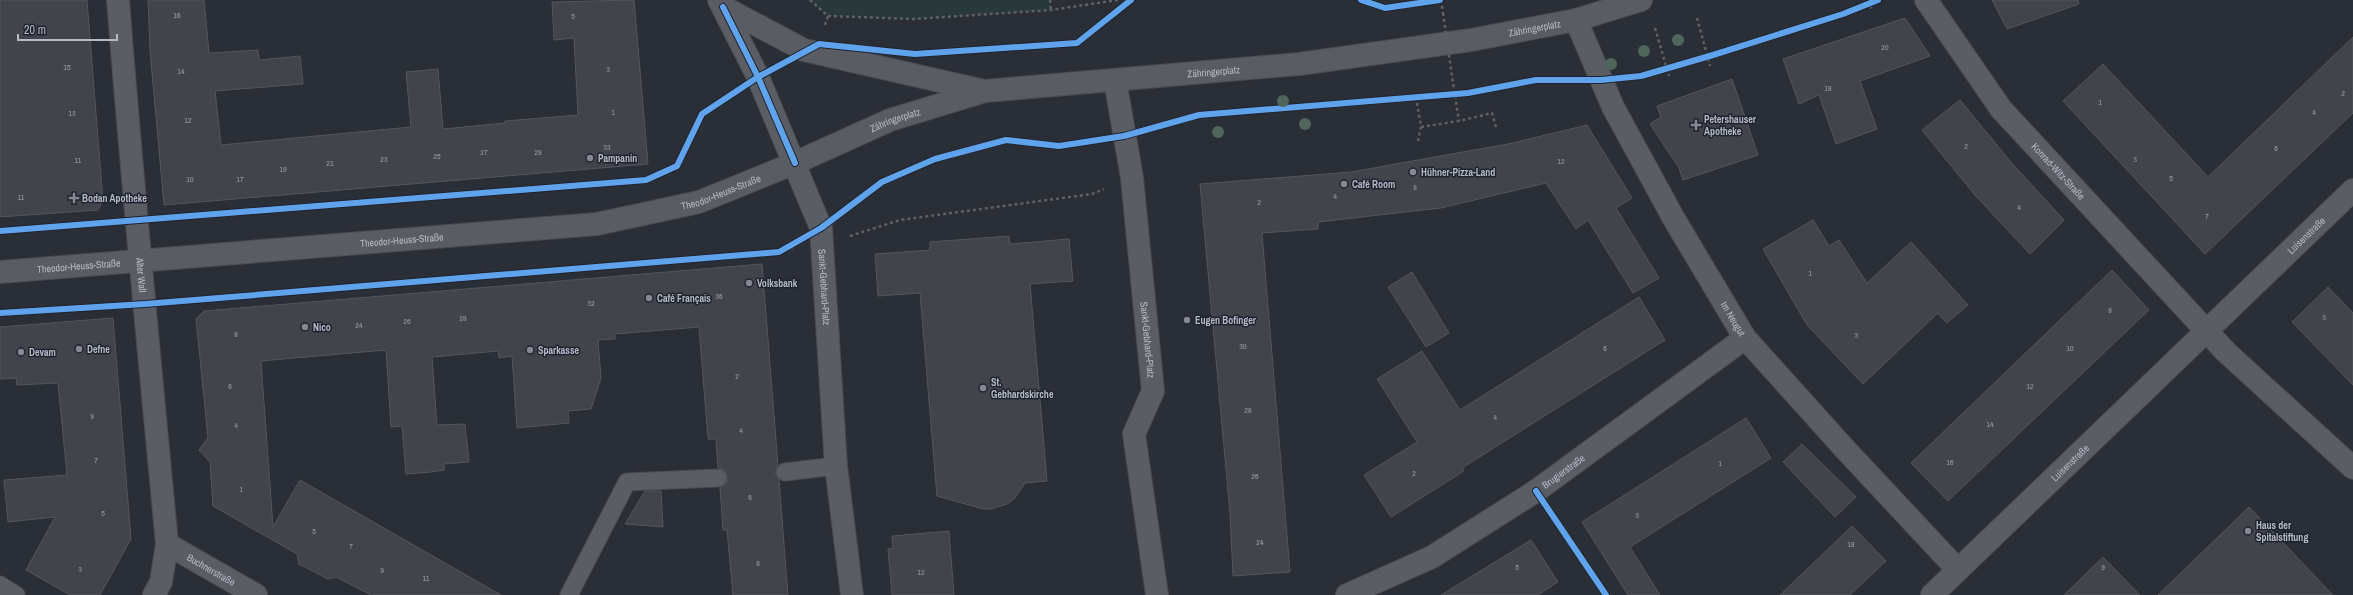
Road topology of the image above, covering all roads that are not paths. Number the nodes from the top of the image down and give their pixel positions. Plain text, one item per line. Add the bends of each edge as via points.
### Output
1 (118, 0) edge
2 (1641, 0) edge
3 (1926, 0) edge
4 (721, 3) edge
5 (1576, 20) junction
6 (1115, 80) junction
7 (985, 91) junction
8 (795, 163) junction
9 (2353, 190) edge
10 (140, 260) junction
11 (0, 272) edge
12 (2207, 330) junction
13 (1745, 338) junction
14 (836, 466) junction
15 (2353, 468) edge
16 (785, 472) dead end
17 (718, 478) dead end
18 (167, 544) junction
19 (1958, 570) junction
20 (0, 585) edge
21 (16, 595) edge
22 (154, 595) edge
23 (256, 595) edge
24 (569, 595) edge
25 (852, 595) edge
26 (1157, 595) edge
27 (1347, 595) edge
28 (1932, 595) edge

1 - 10 street, Alter Wall
2 - 5 main road, Zähringerplatz
3 - 12 street, Konrad-Witz-Straße via 2001,109
4 - 7 main road via 804,50
4 - 8 street, Sankt-Gebhard-Platz via 758,77
5 - 6 main road, Zähringerplatz via 1471,40 1307,63
5 - 13 street, Im Neugut via 1613,107 1674,219
6 - 7 main road, Zähringerplatz
6 - 26 street, Sankt-Gebhard-Platz via 1132,178 1153,391 1134,434
7 - 8 main road, Zähringerplatz via 890,120
8 - 10 main road, Theodor-Heuss-Straße via 699,202 598,224
8 - 14 street, Sankt-Gebhard-Platz via 822,235
9 - 12 street, Luisenstraße
10 - 11 main road, Theodor-Heuss-Straße
10 - 18 street, Alter Wall
12 - 15 street via 2226,352
12 - 19 street, Luisenstraße
13 - 19 street, Im Neugut
13 - 27 street, Brugierstraße via 1530,495 1432,557
14 - 16 lane
14 - 25 street, Sankt-Gebhard-Platz
17 - 24 lane via 627,482
18 - 22 street, Alter Wall via 161,582
18 - 23 street, Buchnerstraße
19 - 28 street, Luisenstraße
20 - 21 lane

